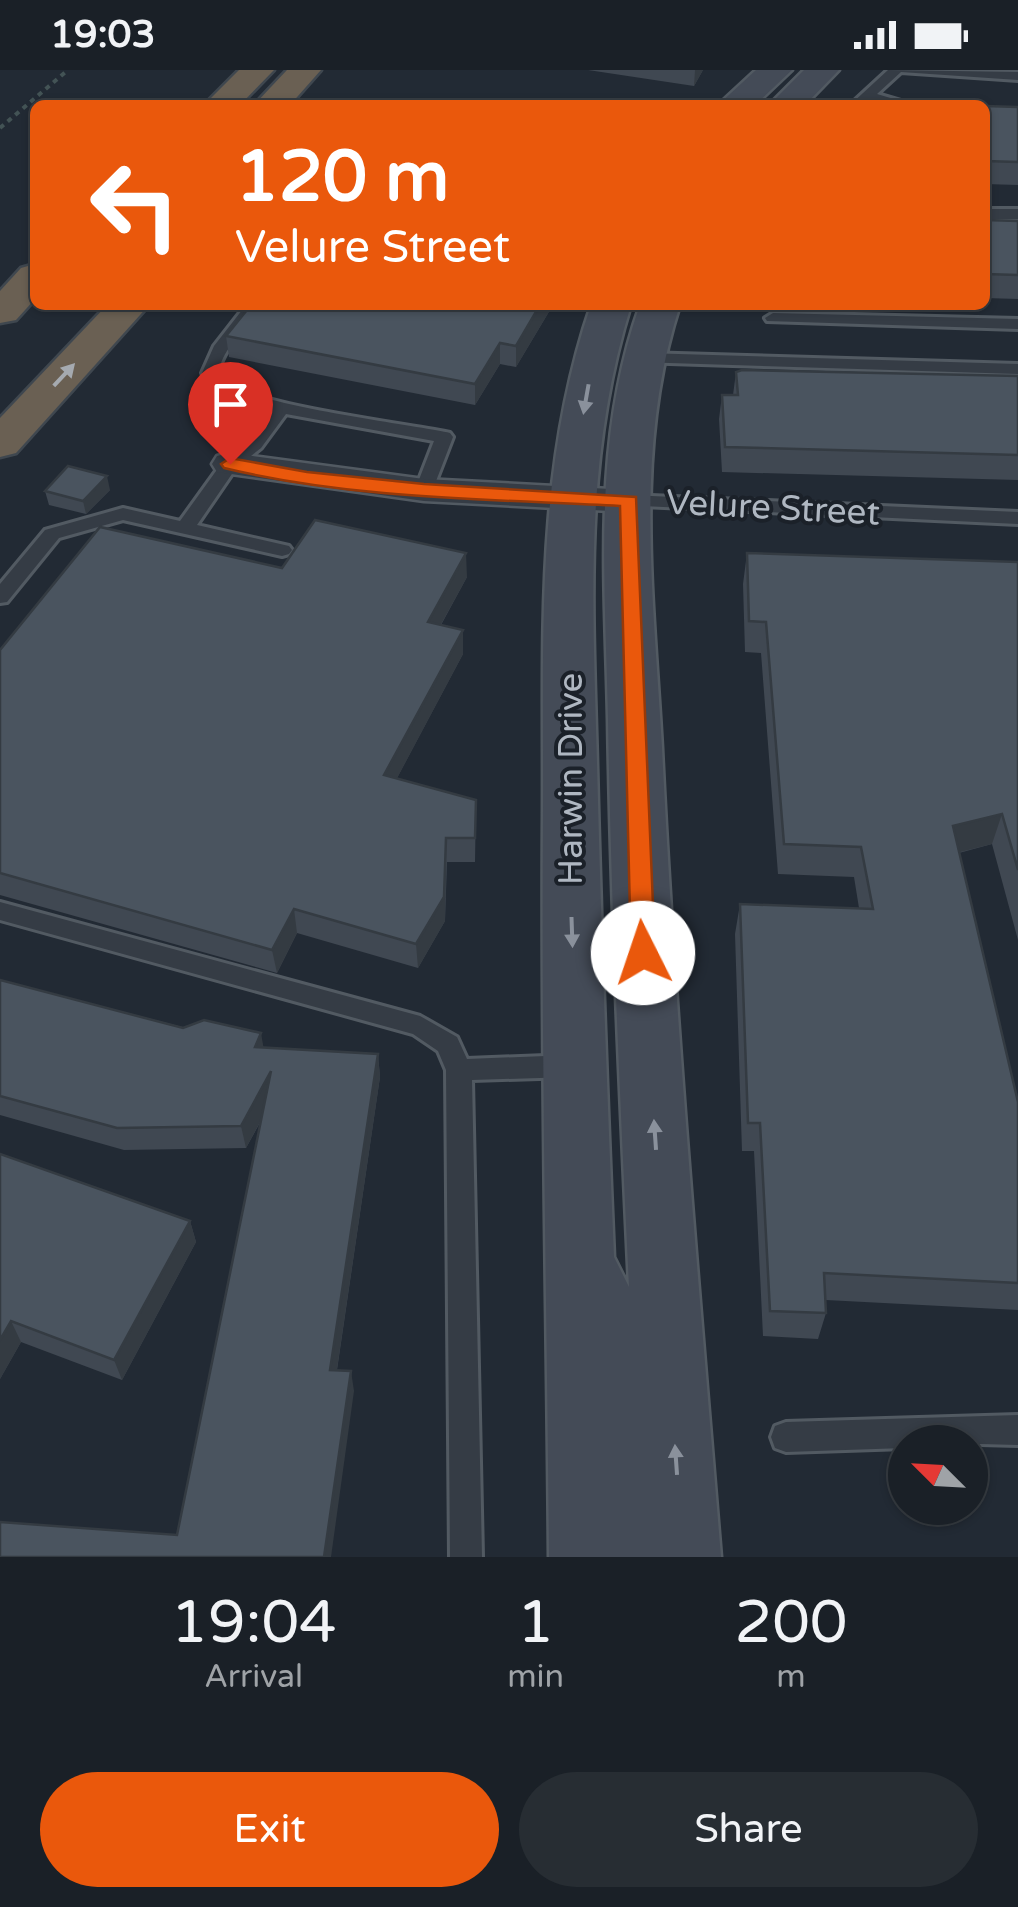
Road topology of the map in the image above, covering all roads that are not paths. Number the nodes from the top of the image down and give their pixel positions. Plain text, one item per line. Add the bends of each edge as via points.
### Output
1 (221, 70) edge
2 (258, 70) edge
3 (776, 70) edge
4 (823, 70) edge
5 (896, 70) edge
6 (906, 70) edge
7 (1018, 76) edge
8 (318, 86) edge
9 (194, 100) edge
10 (226, 100) edge
11 (283, 100) edge
12 (742, 100) edge
13 (791, 100) edge
14 (862, 100) edge
15 (990, 214) edge
16 (1018, 214) edge
17 (30, 284) edge
18 (75, 310) edge
19 (124, 310) edge
20 (252, 310) edge
21 (609, 310) edge
22 (658, 310) edge
23 (1, 313) edge
24 (1018, 324) edge
25 (774, 333) edge
26 (644, 358) junction
27 (1018, 369) edge
28 (0, 389) edge
29 (280, 408) junction
30 (0, 444) edge
31 (230, 464) junction
32 (424, 490) junction
33 (599, 500) junction
34 (1018, 518) edge
35 (185, 528) junction
36 (282, 550) dead end
37 (0, 596) edge
38 (570, 874) junction
39 (638, 877) junction
40 (0, 911) edge
41 (576, 1066) junction
42 (459, 1070) junction
43 (582, 1264) junction
44 (1018, 1430) edge
45 (786, 1436) dead end
46 (466, 1557) edge
47 (588, 1557) edge
48 (679, 1557) edge

1 - 9 highway
2 - 10 highway
3 - 12 main road
4 - 13 main road
5 - 14 lane
6 - 7 lane
8 - 11 highway
15 - 16 lane
17 - 23 highway
18 - 28 highway
30 -> 19 highway
20 - 29 lane via 217,351 210,370 214,384 226,394
21 -> 33 main road, Harwin Drive via 595,346
22 - 26 main road, Harwin Drive
24 - 25 lane
25 - 26 lane
25 - 27 lane
26 - 33 main road, Harwin Drive
29 - 31 lane via 255,444
29 - 32 lane via 444,437
31 - 32 street, Velure Street
31 - 35 lane
32 - 33 street, Velure Street
33 - 34 lane, Velure Street
33 - 38 main road, Harwin Drive
33 - 39 main road, Harwin Drive
35 - 36 lane
35 - 37 lane via 123,514 52,534
38 - 39 main road
38 -> 41 main road, Harwin Drive
48 -> 39 main road, Harwin Drive
40 - 42 lane via 420,1026 448,1044
41 - 42 lane
41 - 43 main road, Harwin Drive
42 - 46 lane
43 - 47 main road, Harwin Drive
43 - 48 main road via 626,1354 639,1527 653,1549
44 - 45 lane

